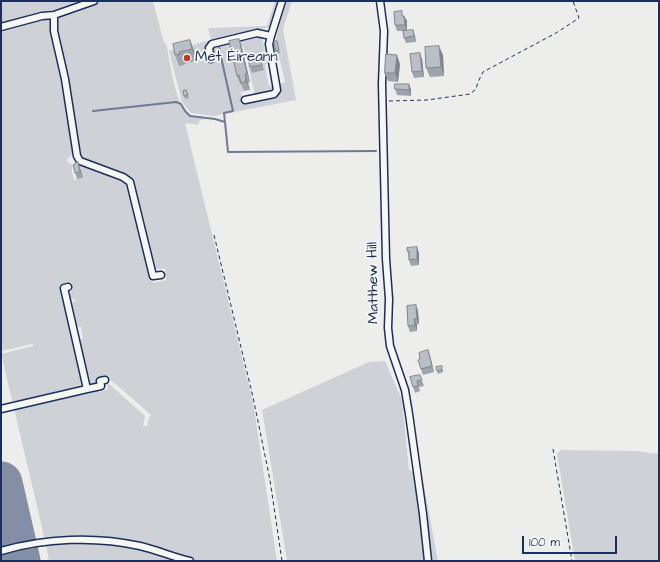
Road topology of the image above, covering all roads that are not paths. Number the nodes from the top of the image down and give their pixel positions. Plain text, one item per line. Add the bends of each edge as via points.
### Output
1 (94, 1) edge
2 (282, 1) edge
3 (380, 1) edge
4 (54, 15) junction
5 (1, 27) edge
6 (271, 36) junction
7 (211, 59) dead end
8 (250, 91) dead end
9 (161, 275) dead end
10 (68, 287) dead end
11 (105, 380) dead end
12 (87, 389) junction
13 (1, 409) edge
14 (1, 551) edge
15 (190, 561) edge
16 (428, 561) edge

1 - 4 street
2 - 6 street
3 - 16 street, Matthew Hill via 384,32 382,102 388,328 390,346 406,398
4 - 5 street
4 - 9 street via 54,31 65,79 77,156 80,161 130,182 154,276
6 - 7 street via 257,33 212,44 209,48
6 - 8 street via 269,44 276,92 248,100
10 - 12 street via 64,288
11 - 12 street via 100,381 101,386
12 - 13 street
14 - 15 street via 64,540 104,540 139,546

